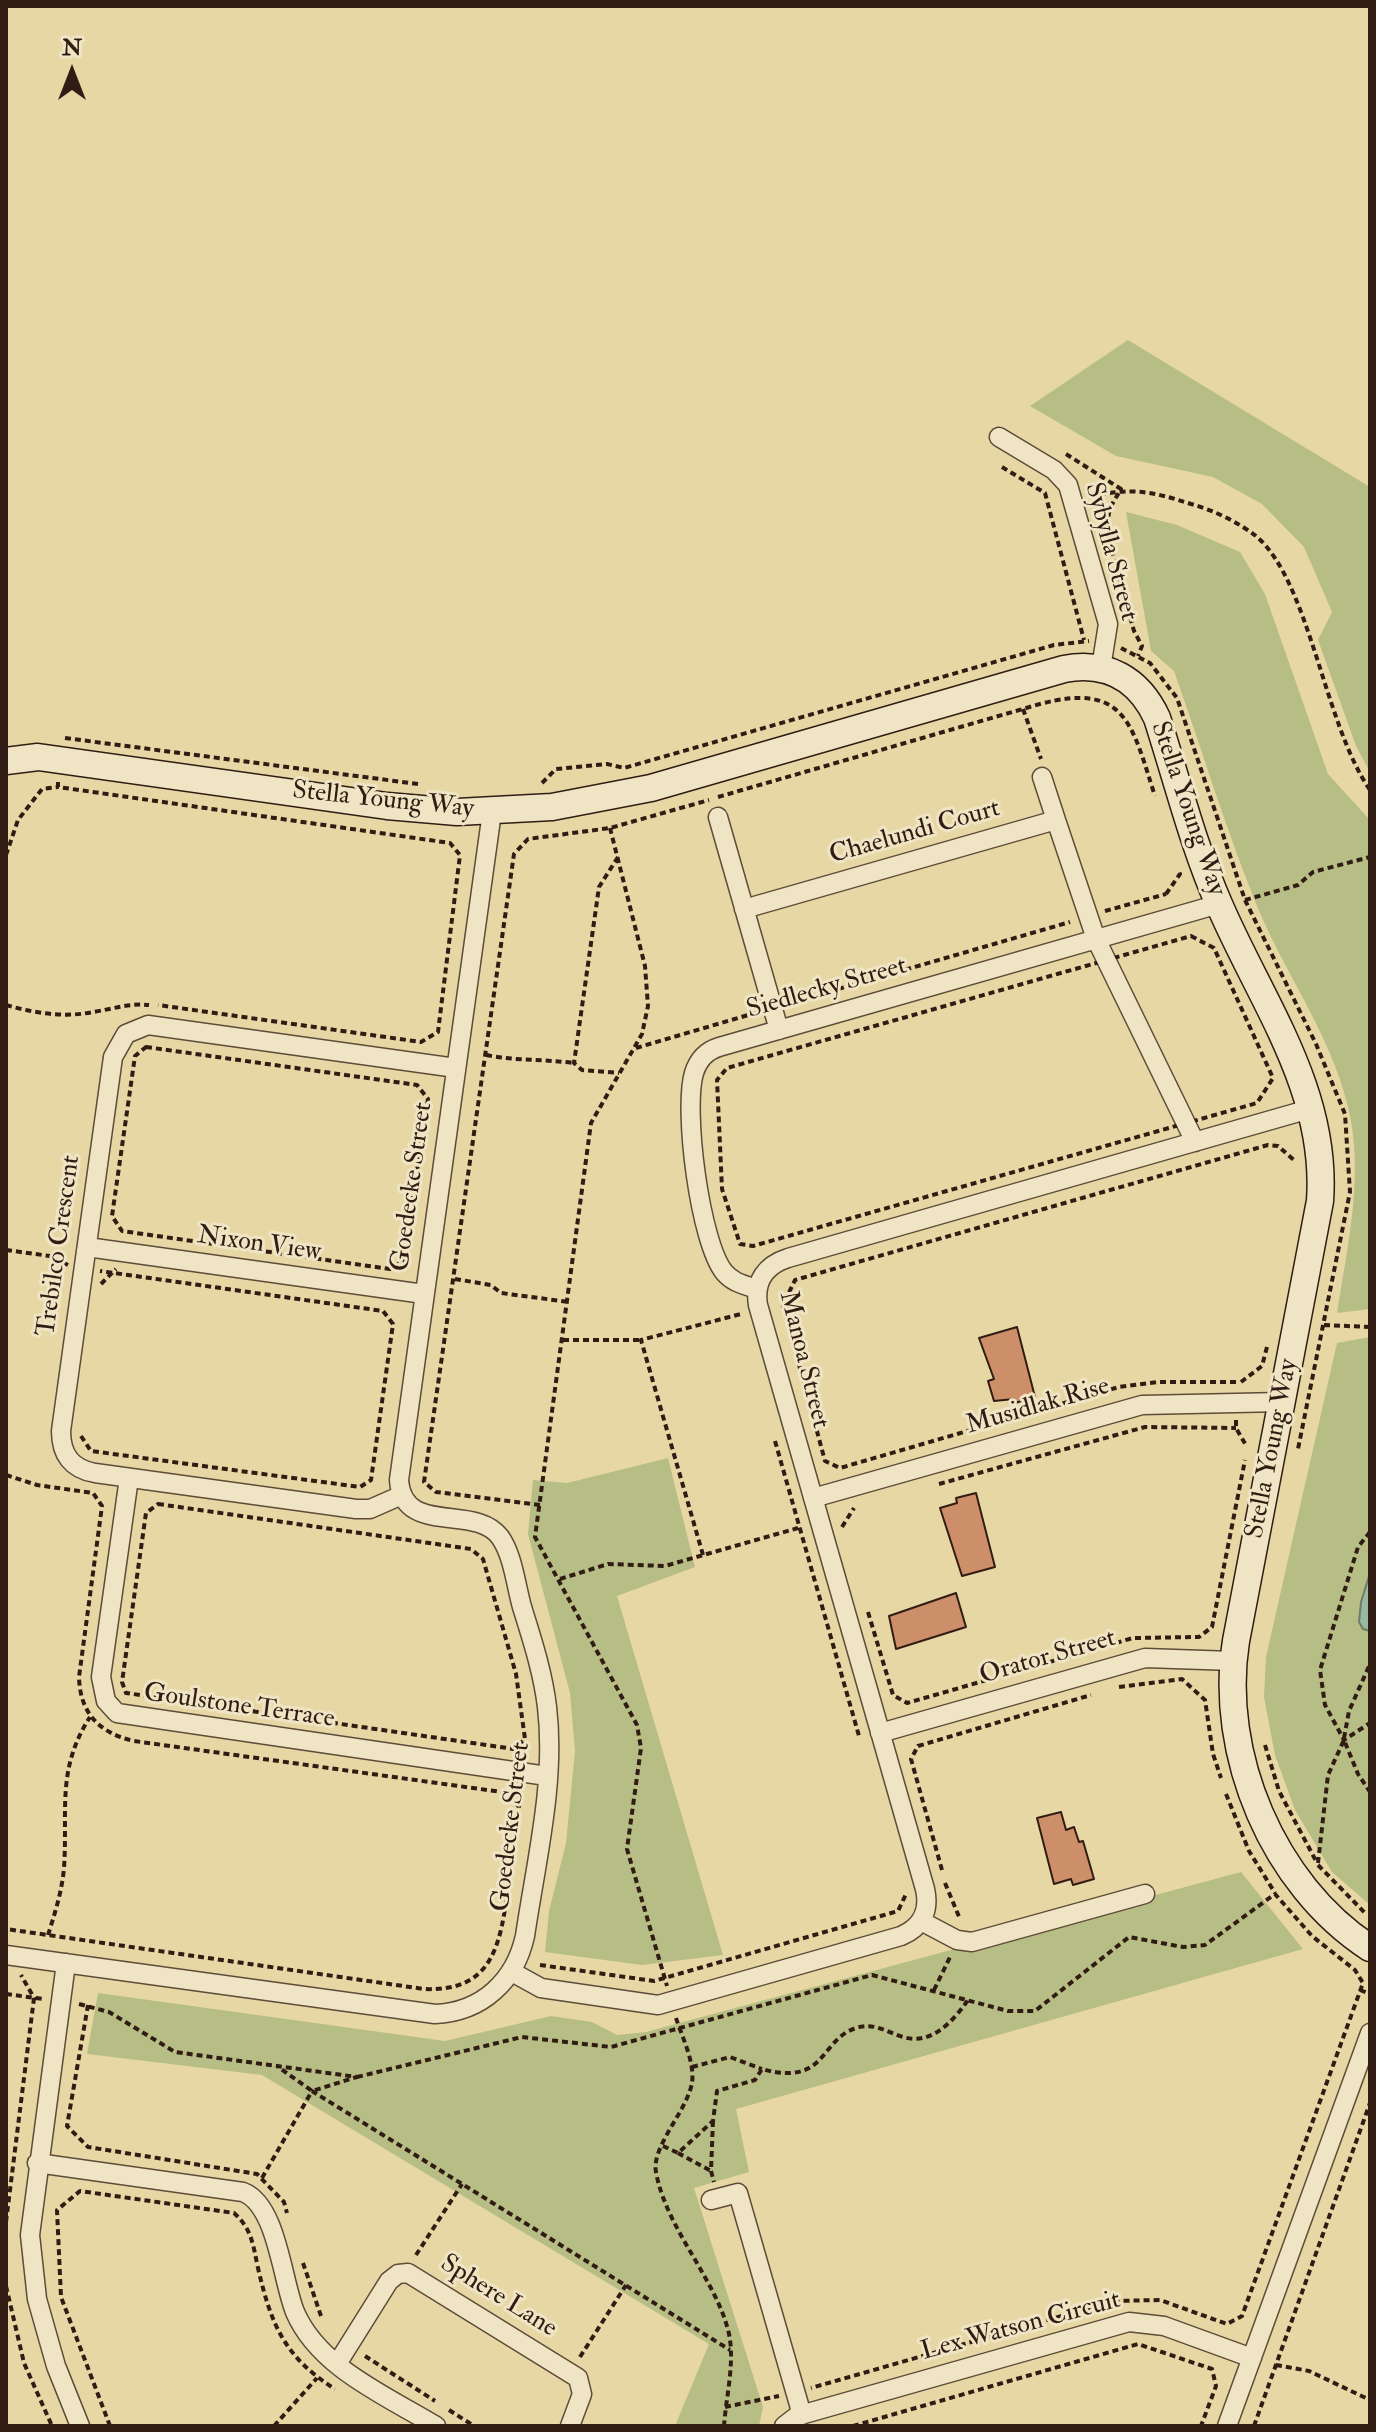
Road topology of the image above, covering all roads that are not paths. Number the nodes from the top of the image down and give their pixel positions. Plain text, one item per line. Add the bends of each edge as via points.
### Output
1 (999, 437) dead end
2 (1104, 656) junction
3 (18, 759) edge
4 (1042, 777) road end
5 (492, 812) junction
6 (718, 817) dead end
7 (1056, 820) junction
8 (1219, 904) junction
9 (744, 909) junction
10 (1096, 939) junction
11 (779, 1030) junction
12 (456, 1068) junction
13 (1313, 1108) junction
14 (1195, 1142) junction
15 (87, 1247) junction
16 (757, 1289) junction
17 (424, 1294) junction
18 (1282, 1402) junction
19 (129, 1478) junction
20 (402, 1495) junction
21 (813, 1498) junction
22 (1233, 1661) junction
23 (880, 1733) junction
24 (547, 1776) junction
25 (1145, 1894) dead end
26 (921, 1921) junction
27 (1370, 1948) edge
28 (6, 1955) edge
29 (66, 1963) junction
30 (514, 1967) junction
31 (1370, 2033) edge
32 (37, 2163) junction
33 (715, 2199) road end
34 (1252, 2358) junction
35 (337, 2364) junction
36 (802, 2415) junction
37 (80, 2426) edge
38 (436, 2426) edge
39 (570, 2426) edge
40 (784, 2426) edge
41 (1227, 2426) edge

1 - 2 street, Sybylla Street via 1058,473 1073,501 1107,619
2 - 5 street, Stella Young Way via 617,796
2 - 8 street, Stella Young Way via 1152,707
3 - 5 street, Stella Young Way via 61,760 398,807
4 - 7 street
5 - 12 street, Goedecke Street
6 - 9 street
7 - 9 street, Chaelundi Court
7 - 10 street
8 - 10 street, Siedlecky Street
8 - 13 street, Stella Young Way
9 - 11 street
10 - 11 street, Siedlecky Street
10 - 14 street
11 - 16 street, Siedlecky Street via 709,1051 697,1065 692,1083 696,1186 717,1259 731,1279
12 - 15 street, Trebilco Crescent via 137,1027 122,1039 113,1057
12 - 17 street, Goedecke Street
13 - 14 street, Manoa Street
13 - 18 street, Stella Young Way via 1322,1182 1311,1323
14 - 16 street, Manoa Street via 778,1262 765,1272
15 - 17 street, Nixon View
15 - 19 street, Trebilco Crescent via 61,1444 82,1470
16 - 21 street, Manoa Street
17 - 20 street, Goedecke Street via 399,1475
18 - 21 street, Musidlak Rise via 1142,1405
18 - 22 street, Stella Young Way
19 - 20 street, Trebilco Crescent via 356,1509 370,1509
19 - 24 street, Goulstone Terrace via 101,1677 106,1701 117,1713
20 - 24 street, Goedecke Street via 419,1513 481,1523 503,1542 543,1683 549,1729
21 - 23 street, Manoa Street
22 - 23 street, Orator Street via 1145,1658
22 - 27 street, Stella Young Way via 1236,1735 1271,1834 1309,1894
23 - 26 street, Manoa Street via 925,1889 927,1907
24 - 30 street, Goedecke Street via 525,1936
25 - 26 street via 979,1941 957,1940
26 - 30 street via 901,1936 671,2002 650,2004 550,1990 533,1985
28 - 29 street
29 - 30 street via 435,2014 471,2007 493,1992
29 - 32 street
31 - 34 street
32 - 35 street via 253,2197 267,2218 302,2325
32 - 37 street via 30,2235 33,2278 56,2366
33 - 36 street via 738,2193
34 - 36 street, Lex Watson Circuit via 1164,2326 1129,2322
34 - 41 street
35 - 38 street
35 - 39 street, Sphere Lane via 389,2281 404,2272 578,2378 582,2388
36 - 40 street, Lex Watson Circuit

